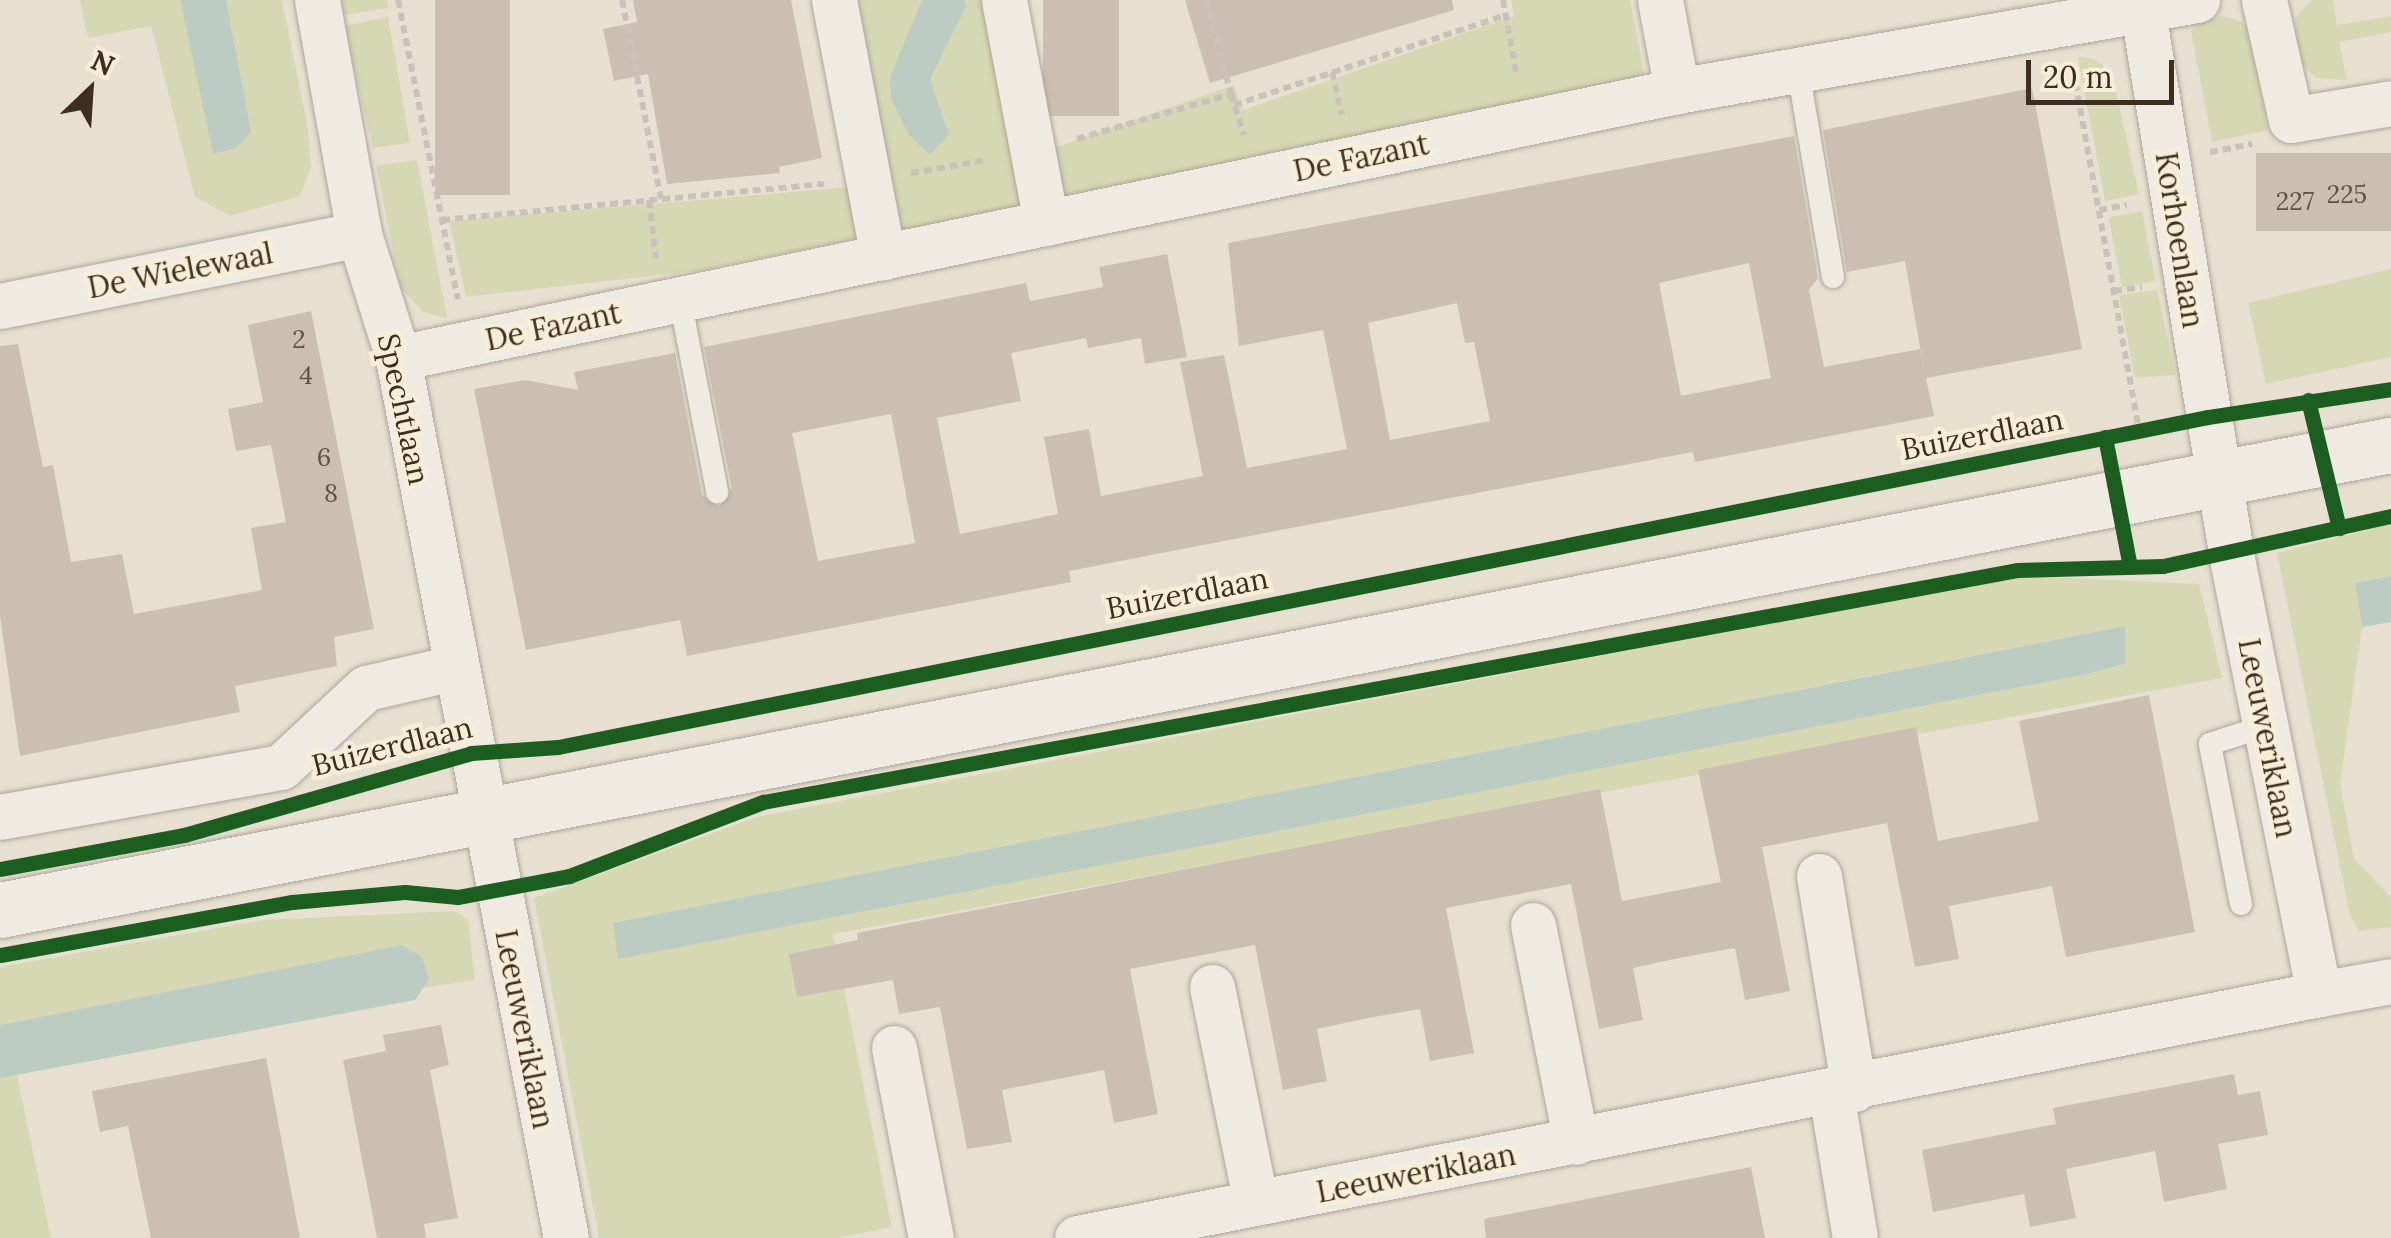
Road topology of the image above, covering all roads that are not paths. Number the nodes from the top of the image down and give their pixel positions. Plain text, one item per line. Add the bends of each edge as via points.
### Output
1 (317, 0) edge
2 (834, 0) edge
3 (1004, 0) edge
4 (1660, 0) edge
5 (2197, 0) edge
6 (2264, 0) edge
7 (2142, 5) edge
8 (1798, 70) junction
9 (1677, 91) junction
10 (2391, 103) edge
11 (1046, 222) junction
12 (359, 234) junction
13 (884, 257) junction
14 (1833, 277) dead end
15 (680, 299) junction
16 (0, 306) edge
17 (398, 358) junction
18 (2391, 445) edge
19 (2220, 481) junction
20 (718, 492) dead end
21 (453, 668) junction
22 (2266, 726) junction
23 (0, 817) edge
24 (483, 820) junction
25 (1819, 876) dead end
26 (2241, 904) dead end
27 (0, 910) edge
28 (1533, 924) dead end
29 (2391, 982) edge
30 (1212, 987) dead end
31 (2319, 994) junction
32 (894, 1048) dead end
33 (1842, 1091) junction
34 (1576, 1142) junction
35 (1256, 1204) junction
36 (566, 1238) edge
37 (931, 1238) edge
38 (1077, 1238) edge
39 (1855, 1238) edge

1 - 12 street, Spechtlaan
2 - 13 street
3 - 11 street
4 - 9 street
5 - 7 street, De Fazant
6 - 10 street via 2291,120
7 - 8 street, De Fazant
7 - 19 street, Korhoenlaan
8 - 9 street, De Fazant
8 - 14 lane
9 - 11 street, De Fazant
11 - 13 street, De Fazant
12 - 16 street, De Wielewaal
12 - 17 street, Spechtlaan
13 - 15 street, De Fazant
15 - 17 street, De Fazant
15 - 20 lane
17 - 21 street, Spechtlaan
18 - 19 street
19 - 22 street, Leeuweriklaan
19 - 24 street
21 - 23 street, Buizerdlaan via 366,688 282,767
21 - 24 street, Spechtlaan
22 - 26 lane via 2210,744
22 - 31 street, Leeuweriklaan
24 - 27 street
24 - 36 street, Leeuweriklaan
25 - 33 street
28 - 34 street
29 - 31 street, Leeuweriklaan
30 - 35 street
31 - 33 street, Leeuweriklaan
32 - 37 street
33 - 34 street, Leeuweriklaan
33 - 39 street
34 - 35 street, Leeuweriklaan
35 - 38 street, Leeuweriklaan

